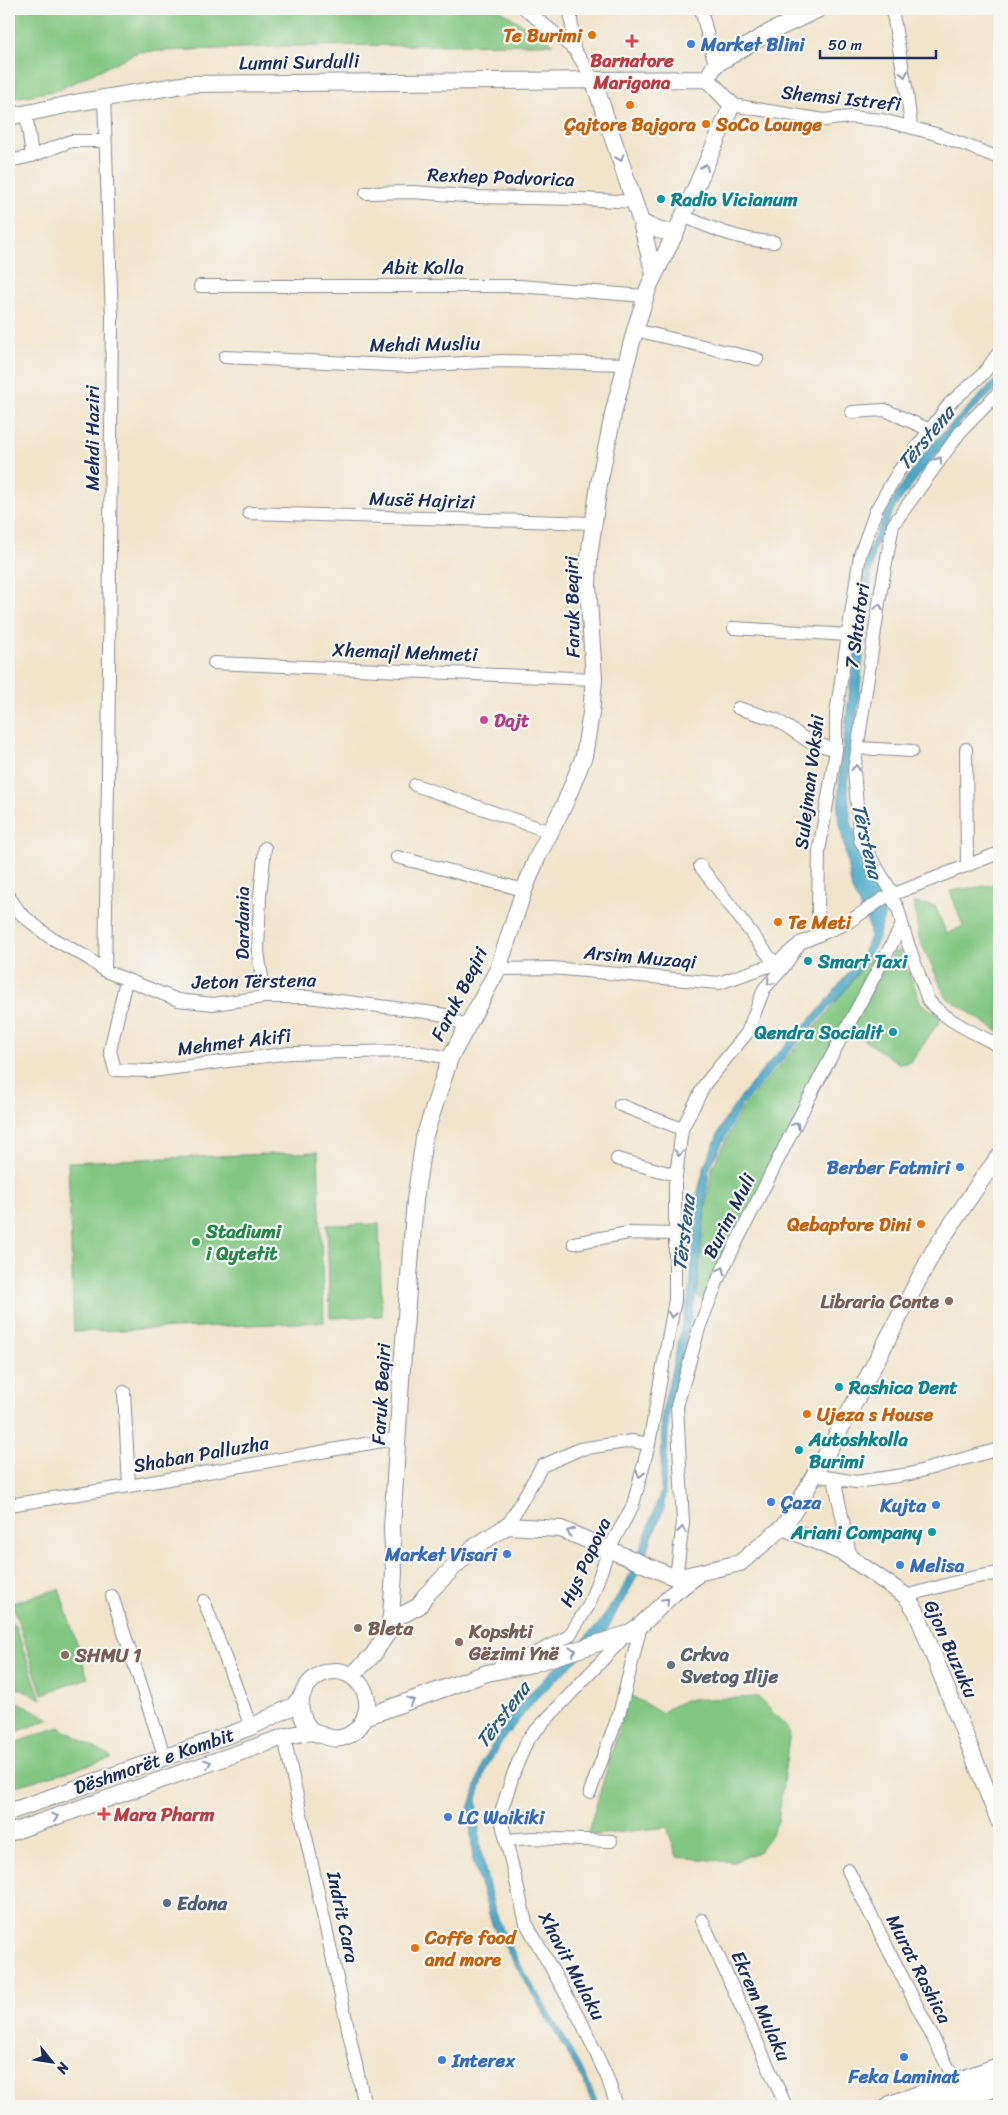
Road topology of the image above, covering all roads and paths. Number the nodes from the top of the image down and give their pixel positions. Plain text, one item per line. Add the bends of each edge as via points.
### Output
1 (525, 9) edge
2 (570, 9) edge
3 (701, 9) edge
4 (819, 9) edge
5 (892, 9) edge
6 (574, 49) junction
7 (715, 65) junction
8 (593, 79) junction
9 (707, 79) junction
10 (104, 98) junction
11 (732, 105) junction
12 (26, 113) junction
13 (9, 117) edge
14 (911, 126) junction
15 (105, 141) junction
16 (32, 156) junction
17 (999, 158) edge
18 (9, 162) edge
19 (366, 193) dead end
20 (635, 202) junction
21 (642, 222) junction
22 (680, 223) junction
23 (774, 242) dead end
24 (654, 274) junction
25 (200, 286) dead end
26 (645, 296) junction
27 (635, 330) junction
28 (999, 352) edge
29 (225, 357) dead end
30 (756, 359) dead end
31 (626, 364) junction
32 (999, 392) edge
33 (852, 412) dead end
34 (930, 430) junction
35 (249, 513) dead end
36 (593, 524) junction
37 (734, 628) dead end
38 (848, 635) junction
39 (214, 663) dead end
40 (594, 679) junction
41 (738, 708) dead end
42 (859, 748) junction
43 (966, 749) dead end
44 (836, 750) junction
45 (912, 751) dead end
46 (415, 785) dead end
47 (550, 832) junction
48 (265, 848) dead end
49 (999, 853) edge
50 (397, 857) dead end
51 (700, 866) dead end
52 (967, 866) junction
53 (524, 890) junction
54 (889, 896) junction
55 (9, 897) edge
56 (902, 925) junction
57 (821, 934) junction
58 (800, 943) junction
59 (775, 964) junction
60 (498, 969) junction
61 (105, 971) junction
62 (126, 980) junction
63 (265, 998) junction
64 (466, 1026) junction
65 (999, 1046) edge
66 (450, 1058) junction
67 (620, 1105) dead end
68 (682, 1129) junction
69 (999, 1157) edge
70 (617, 1159) dead end
71 (676, 1175) junction
72 (675, 1234) junction
73 (574, 1243) dead end
74 (124, 1392) dead end
75 (399, 1438) junction
76 (649, 1444) junction
77 (999, 1449) edge
78 (814, 1475) junction
79 (834, 1478) junction
80 (129, 1486) junction
81 (9, 1505) edge
82 (507, 1526) junction
83 (783, 1527) junction
84 (612, 1550) junction
85 (851, 1558) junction
86 (703, 1571) junction
87 (999, 1573) edge
88 (676, 1578) junction
89 (393, 1589) junction
90 (112, 1596) dead end
91 (425, 1596) junction
92 (906, 1596) junction
93 (204, 1601) dead end
94 (391, 1616) junction
95 (642, 1625) junction
96 (620, 1636) junction
97 (487, 1673) junction
98 (351, 1676) junction
99 (301, 1697) junction
100 (365, 1717) junction
101 (251, 1727) junction
102 (314, 1733) junction
103 (284, 1737) junction
104 (165, 1758) junction
105 (133, 1769) junction
106 (140, 1787) junction
107 (590, 1792) dead end
108 (9, 1812) edge
109 (999, 1821) edge
110 (9, 1833) edge
111 (506, 1840) junction
112 (611, 1841) dead end
113 (848, 1870) dead end
114 (702, 1920) dead end
115 (999, 2068) edge
116 (957, 2085) junction
117 (999, 2085) edge
118 (365, 2106) edge
119 (617, 2106) edge
120 (786, 2106) edge
121 (891, 2106) edge
122 (939, 2106) edge

1 - 6 street
2 - 6 street
3 - 7 street
4 - 7 street via 770,32
5 -> 14 street
6 - 8 street
7 - 9 street
8 - 9 street
8 - 10 street, Lumni Surdulli via 188,84
8 -> 20 street
9 - 11 street
10 - 12 street, Lumni Surdulli
10 - 15 street, Mehdi Haziri
11 - 14 street, Shemsi Istrefi via 824,120 850,117
22 -> 11 street, Faruk Beqiri
12 - 13 street, Lumni Surdulli
12 - 16 street
14 - 17 street, Shemsi Istrefi
15 - 16 street via 71,141
15 - 61 street, Mehdi Haziri via 112,317
16 - 18 street
19 - 20 street, Rexhep Podvorica via 413,192
20 - 21 street
21 - 22 street via 667,233
21 - 24 street
22 - 23 street via 751,241
22 - 24 street, Faruk Beqiri
24 - 26 street, Faruk Beqiri
25 - 26 street, Abit Kolla via 520,286
26 - 27 street, Faruk Beqiri
27 - 30 street
27 - 31 street, Faruk Beqiri
28 - 34 street, Sulejman Vokshi via 983,374 950,403
29 - 31 street, Mehdi Musliu via 410,366 503,361
31 - 36 street, Faruk Beqiri via 606,446
42 -> 32 street, 7 Shtatori via 893,526 961,430
33 - 34 street via 885,410
34 - 38 street, Sulejman Vokshi via 898,472 876,510 860,554
35 - 36 street, Musë Hajrizi
36 - 40 street, Faruk Beqiri via 588,585
37 - 38 street
38 - 44 street, Sulejman Vokshi via 836,714
39 - 40 street, Xhemajl Mehmeti
40 - 47 street, Faruk Beqiri via 584,756
41 - 44 street via 777,720 808,741
42 - 45 street
54 -> 42 street, 7 Shtatori via 860,840 854,770
43 - 52 street
44 - 57 street, Sulejman Vokshi via 818,851
46 - 47 street
47 - 53 street, Faruk Beqiri
48 - 63 street, Dardania via 258,952
49 - 52 street, Arsim Muzaqi
50 - 53 street
51 - 59 street
52 - 54 street, Arsim Muzaqi
53 - 60 street, Faruk Beqiri
54 - 56 street, 7 Shtatori via 898,908
54 - 57 street, Arsim Muzaqi via 847,923
55 - 61 street, Jeton Tërstena via 22,914 48,936
56 - 65 street, 7 Shtatori via 928,1000 934,1008
88 -> 56 street, Burim Muli via 683,1523 677,1406 699,1328 735,1244
57 - 58 street, Arsim Muzaqi
58 - 59 street, Arsim Muzaqi
58 -> 68 street, Hys Popova via 764,989 747,1033 705,1084
59 - 60 street, Arsim Muzaqi via 719,983 552,968
60 - 64 street, Faruk Beqiri
61 - 62 street, Jeton Tërstena
62 - 63 street, Jeton Tërstena via 194,1003
62 - 66 street, Mehmet Akifi via 110,1051 114,1070 152,1071 290,1053 411,1051
63 - 64 street, Jeton Tërstena via 309,997 360,1002 445,1015
64 - 66 street, Faruk Beqiri
66 - 75 street, Faruk Beqiri via 424,1138 415,1200
67 - 68 street
68 -> 71 street, Hys Popova
69 - 78 street via 933,1252
70 - 71 street
71 - 72 street, Hys Popova
72 - 73 street via 628,1233
72 -> 76 street, Hys Popova via 675,1300
74 - 80 street
75 - 80 street, Shaban Palluzha
75 - 89 street, Faruk Beqiri via 392,1528
76 - 82 street via 632,1441 580,1449 542,1466
76 -> 84 street, Hys Popova via 633,1505
77 - 79 street via 910,1474 856,1482
78 - 79 street
78 - 83 street
79 - 85 street
80 - 81 street, Shaban Palluzha
84 -> 82 street via 561,1529
82 - 91 street via 473,1548
83 - 85 street, Gjon Buzuku
83 - 86 street via 740,1563
84 - 88 street
84 - 97 street, Hys Popova via 589,1605 569,1636 536,1653 503,1662
85 - 92 street, Gjon Buzuku
86 - 88 street
95 -> 86 street via 674,1592
87 - 92 street
89 - 91 street via 410,1600
89 - 94 street, Faruk Beqiri
90 - 104 street, Dëshmorët e Kombit
91 - 94 street via 419,1606
92 - 109 street, Gjon Buzuku via 916,1611
93 - 101 street, Dëshmorët e Kombit
94 - 98 street, Faruk Beqiri via 388,1632 373,1655
95 - 96 street
95 - 107 street via 620,1711
97 -> 96 street via 532,1664
96 - 111 street, Xhavit Mulaku via 528,1739 500,1815
100 -> 97 street
98 - 99 street via 342,1672 325,1673 310,1682
98 - 100 street via 365,1692 368,1705
99 - 101 street, Dëshmorët e Kombit via 293,1706
99 - 102 street via 301,1713
100 - 102 street via 356,1730 340,1738 331,1739
101 - 104 street, Dëshmorët e Kombit
102 - 103 street, Dëshmorët e Kombit
106 -> 103 street, Dëshmorët e Kombit
103 - 118 street, Indrit Cara
104 - 105 street, Dëshmorët e Kombit
105 - 106 street
105 - 108 street, Dëshmorët e Kombit
110 -> 106 street, Dëshmorët e Kombit
111 - 112 street
111 - 119 street, Xhavit Mulaku via 526,1924 582,2022
113 - 116 street, Murat Rashica
114 - 120 street, Ekrem Mulaku
115 - 116 main road
116 - 121 main road
117 - 122 main road

